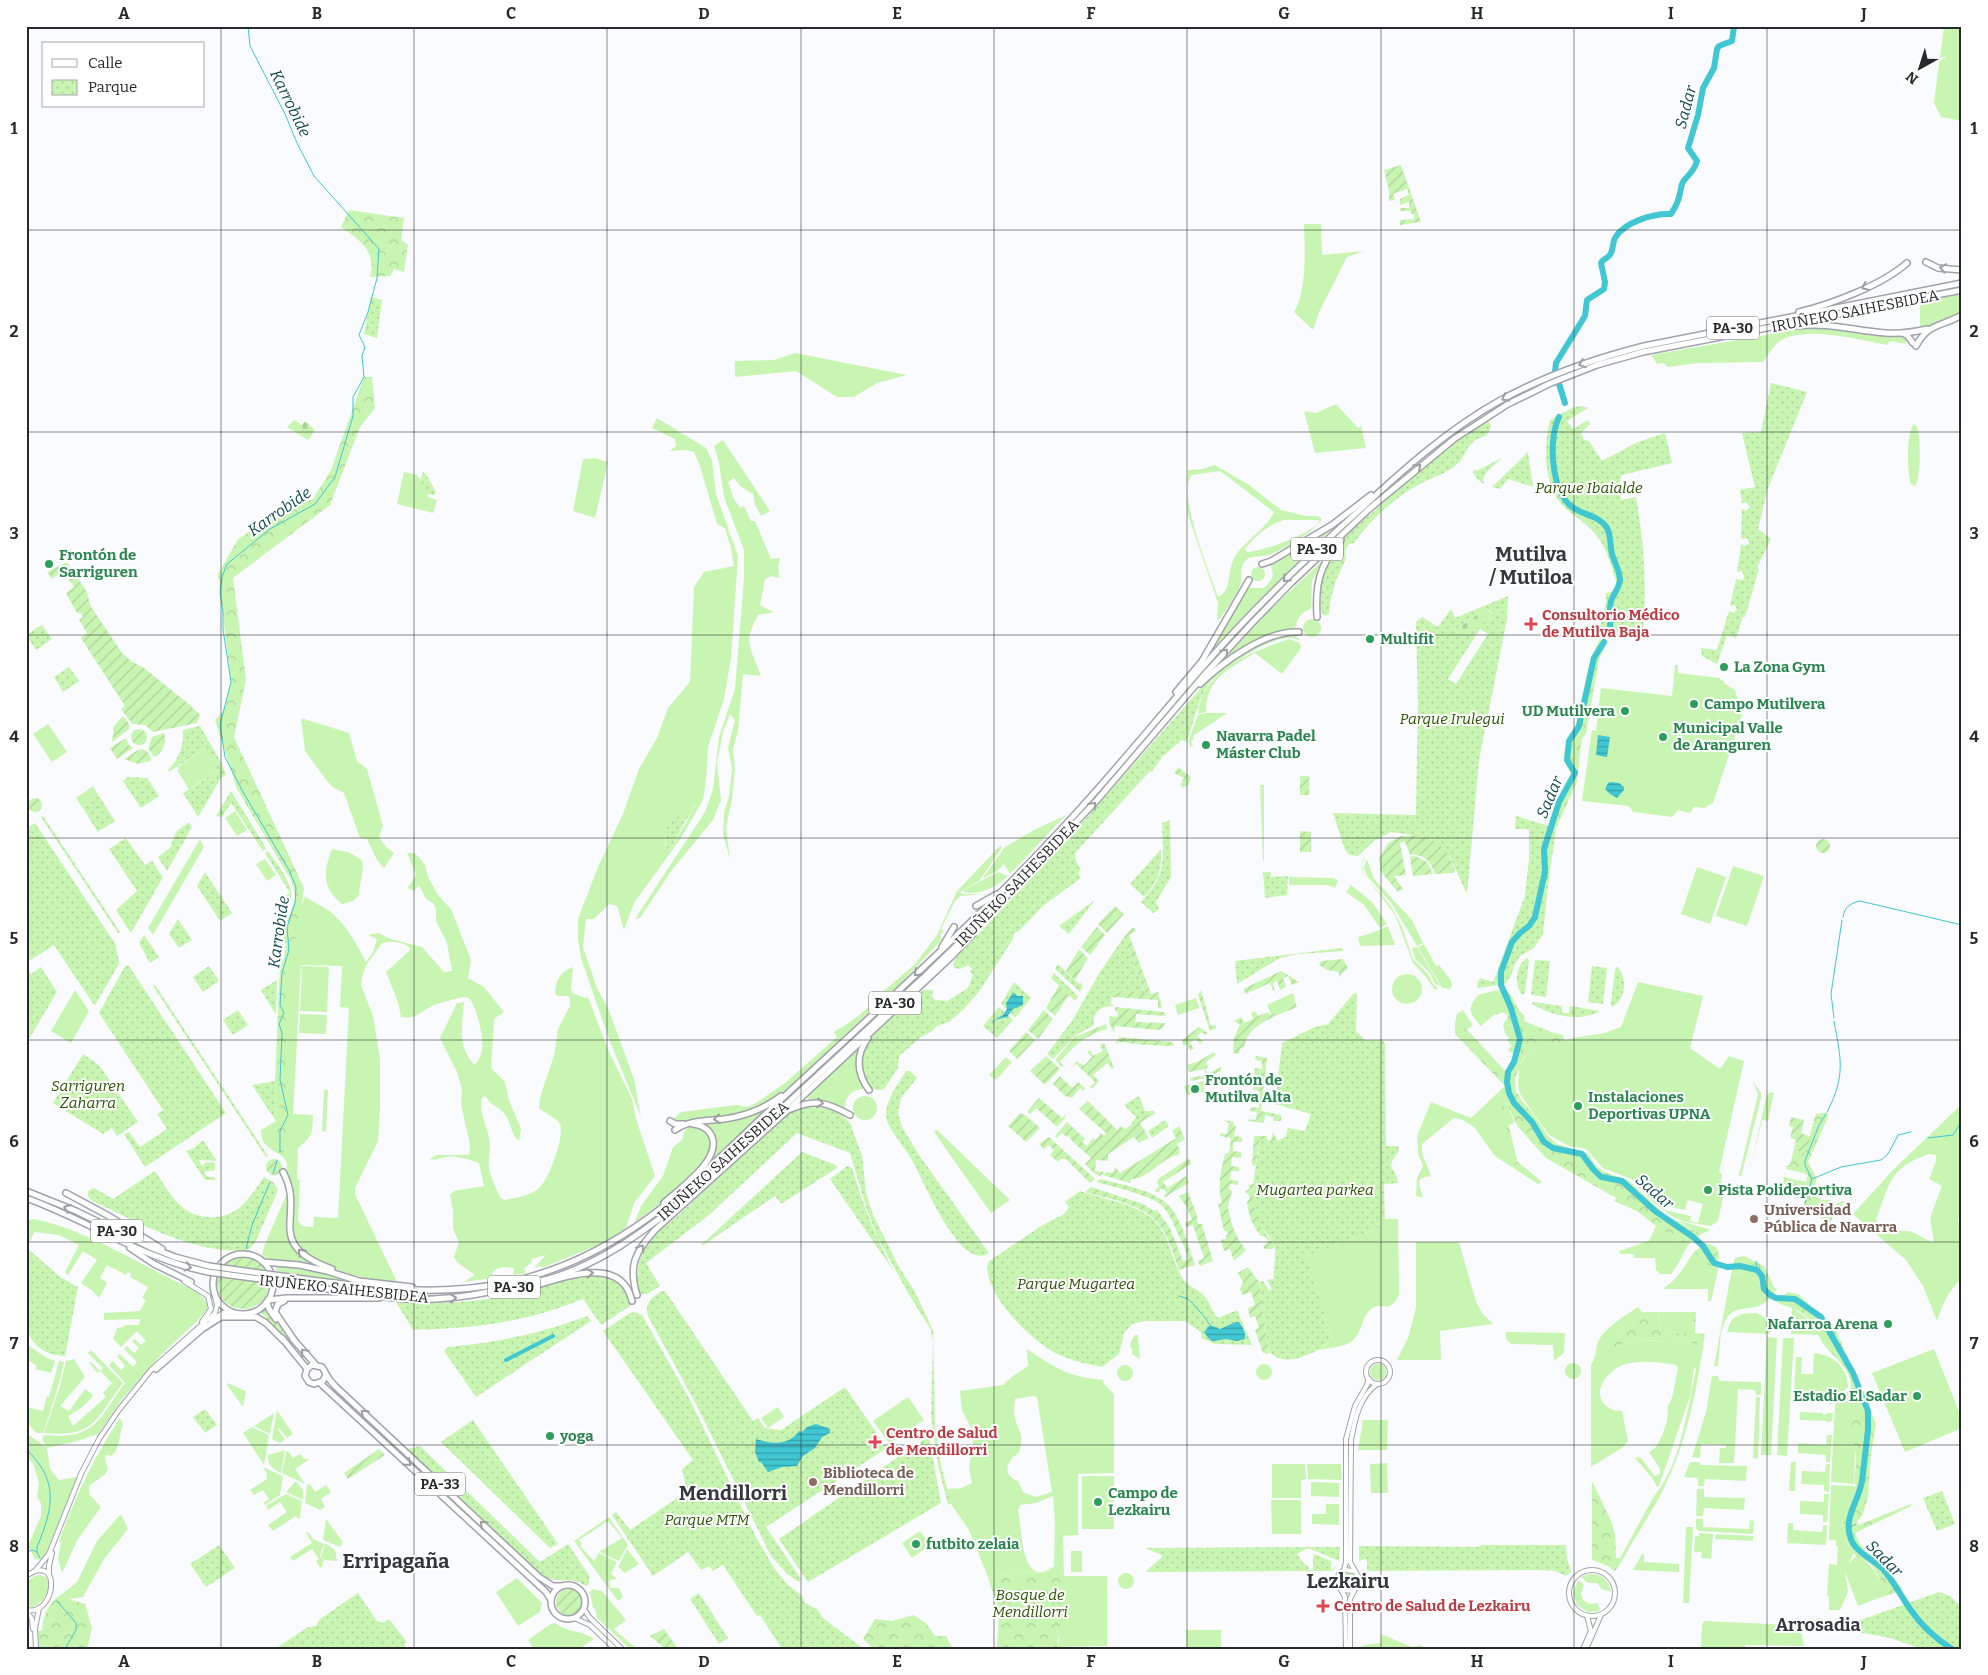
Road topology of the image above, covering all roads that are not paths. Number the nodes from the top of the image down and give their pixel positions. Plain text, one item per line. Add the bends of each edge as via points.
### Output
1 (1926, 262) dead end
2 (1907, 263) dead end
3 (1962, 270) edge
4 (1962, 284) edge
5 (1962, 290) edge
6 (1962, 315) edge
7 (1928, 329) junction
8 (1719, 331) junction
9 (1749, 332) junction
10 (1902, 333) junction
11 (1399, 474) junction
12 (1399, 483) junction
13 (1262, 564) dead end
14 (1249, 580) dead end
15 (1317, 618) dead end
16 (1299, 632) dead end
17 (1136, 755) junction
18 (1121, 762) junction
19 (1002, 892) junction
20 (1002, 901) junction
21 (976, 906) dead end
22 (954, 927) dead end
23 (937, 954) junction
24 (881, 1023) junction
25 (820, 1064) junction
26 (869, 1090) dead end
27 (788, 1110) junction
28 (850, 1115) dead end
29 (670, 1121) dead end
30 (684, 1124) junction
31 (283, 1172) dead end
32 (26, 1191) edge
33 (66, 1193) dead end
34 (26, 1198) edge
35 (79, 1221) junction
36 (665, 1221) junction
37 (645, 1222) junction
38 (645, 1230) junction
39 (264, 1262) junction
40 (209, 1266) junction
41 (180, 1279) dead end
42 (191, 1282) dead end
43 (395, 1286) junction
44 (473, 1288) junction
45 (636, 1295) dead end
46 (216, 1296) junction
47 (474, 1296) junction
48 (328, 1298) junction
49 (404, 1299) junction
50 (268, 1301) junction
51 (632, 1301) dead end
52 (255, 1312) junction
53 (235, 1313) junction
54 (284, 1340) junction
55 (294, 1340) junction
56 (315, 1364) junction
57 (155, 1368) junction
58 (307, 1369) junction
59 (326, 1374) junction
60 (1369, 1379) junction
61 (320, 1384) junction
62 (1377, 1384) junction
63 (1344, 1570) junction
64 (35, 1571) junction
65 (1354, 1571) junction
66 (49, 1575) junction
67 (26, 1576) edge
68 (561, 1586) junction
69 (1342, 1590) junction
70 (1354, 1591) junction
71 (551, 1600) junction
72 (39, 1608) junction
73 (584, 1609) junction
74 (26, 1610) edge
75 (1601, 1615) junction
76 (1587, 1616) junction
77 (574, 1618) junction
78 (35, 1649) edge
79 (615, 1649) edge
80 (622, 1649) edge
81 (1346, 1649) edge
82 (1350, 1649) edge
83 (1585, 1649) edge

3 -> 1 highway via 1938,268
2 -> 8 highway via 1897,272 1825,304
4 - 8 highway, IRUÑEKO SAIHESBIDEA / PA-30
5 - 9 highway, IRUÑEKO SAIHESBIDEA / PA-30
6 - 7 highway
7 - 10 highway
7 - 10 highway via 1915,345
8 -> 11 highway, IRUÑEKO SAIHESBIDEA / PA-30 via 1596,358 1549,377 1472,418
9 - 10 highway via 1810,324
12 -> 9 highway, IRUÑEKO SAIHESBIDEA / PA-30 via 1483,419 1567,376 1644,352
11 - 13 highway via 1332,525
11 -> 18 highway, IRUÑEKO SAIHESBIDEA / PA-30 via 1249,616
12 - 15 highway via 1327,556 1317,586
17 -> 12 highway, IRUÑEKO SAIHESBIDEA / PA-30 via 1254,621
14 - 18 highway via 1202,661
16 - 17 highway via 1289,632 1253,645 1223,665 1195,690
20 -> 17 highway, IRUÑEKO SAIHESBIDEA / PA-30
18 - 19 highway, IRUÑEKO SAIHESBIDEA / PA-30
19 - 21 highway
19 - 23 highway, IRUÑEKO SAIHESBIDEA / PA-30
20 - 24 highway via 951,958
20 - 38 highway, IRUÑEKO SAIHESBIDEA / PA-30 via 682,1201
22 - 23 highway
23 -> 25 highway, IRUÑEKO SAIHESBIDEA / PA-30
24 - 26 highway via 866,1041 859,1060 860,1077
24 - 27 highway
25 -> 30 highway via 761,1109
25 - 37 highway, IRUÑEKO SAIHESBIDEA / PA-30
27 -> 28 highway via 807,1102 821,1102
27 - 36 highway
29 - 30 highway
30 - 37 highway via 677,1131 687,1125 700,1125 708,1130 713,1137 714,1150 701,1168
43 -> 31 highway via 363,1280 330,1268 297,1249 290,1232 290,1193
40 -> 32 highway, IRUÑEKO SAIHESBIDEA / PA-30 via 152,1248
33 - 40 highway via 162,1249
34 - 35 highway, IRUÑEKO SAIHESBIDEA / PA-30
35 - 42 highway
35 -> 49 highway, IRUÑEKO SAIHESBIDEA / PA-30, bridge via 163,1259 208,1272
36 - 38 highway
45 -> 36 highway via 632,1274 634,1260 648,1237
37 - 44 highway, IRUÑEKO SAIHESBIDEA / PA-30 via 616,1241 558,1268
38 - 47 highway, IRUÑEKO SAIHESBIDEA / PA-30 via 586,1264 549,1278
39 - 43 highway via 299,1264 359,1282
39 - 46 highway via 247,1253 227,1258 214,1273
39 - 50 highway via 272,1278
40 - 44 highway, IRUÑEKO SAIHESBIDEA / PA-30, bridge via 395,1290
41 - 57 main road via 208,1296 211,1309
43 - 44 highway
46 - 53 highway
46 - 57 main road via 215,1313
49 -> 47 highway, IRUÑEKO SAIHESBIDEA / PA-30
47 -> 51 highway via 501,1294 576,1275 600,1273 621,1282
48 - 49 highway
48 - 50 highway
48 - 55 highway via 284,1301 276,1307 277,1316
50 - 52 highway
50 - 55 highway, PA-33 via 271,1314
52 - 53 highway
52 - 54 highway, PA-33 via 263,1316
53 - 57 main road via 216,1316
54 - 57 highway via 256,1317 221,1317
54 - 58 highway, PA-33
56 -> 55 highway, PA-33
56 - 58 highway
56 - 59 highway, PA-33
57 - 64 main road via 118,1410 99,1439 71,1495 49,1554
57 - 66 main road via 120,1412 85,1470 51,1556
58 - 61 highway, PA-33 via 309,1382
59 - 61 highway
68 -> 59 highway, PA-33 via 546,1583 539,1577
60 - 62 main road
60 - 62 main road via 1367,1369 1371,1363 1384,1362 1389,1368 1388,1377
60 - 63 main road via 1355,1406 1346,1439
61 -> 71 highway, PA-33
62 - 65 main road via 1362,1399 1351,1440 1350,1562
63 - 65 main road
63 - 69 main road via 1337,1580
64 - 66 main road
64 - 67 main road
65 - 70 main road via 1360,1579
66 - 72 main road via 52,1588
68 - 71 highway
68 - 73 highway, PA-33 via 571,1584 582,1591 586,1600
69 - 70 main road
69 - 81 main road via 1346,1599
70 - 82 main road via 1350,1599
71 - 77 highway, PA-33 via 558,1616
72 - 74 main road
72 - 78 main road
73 - 77 highway
73 - 80 main road
74 - 78 main road via 32,1619
75 - 76 main road
75 - 76 main road via 1613,1604 1614,1586 1604,1573 1591,1570 1575,1578 1569,1592 1574,1608
75 - 83 main road
76 - 83 main road via 1591,1631
77 - 79 main road via 590,1625

